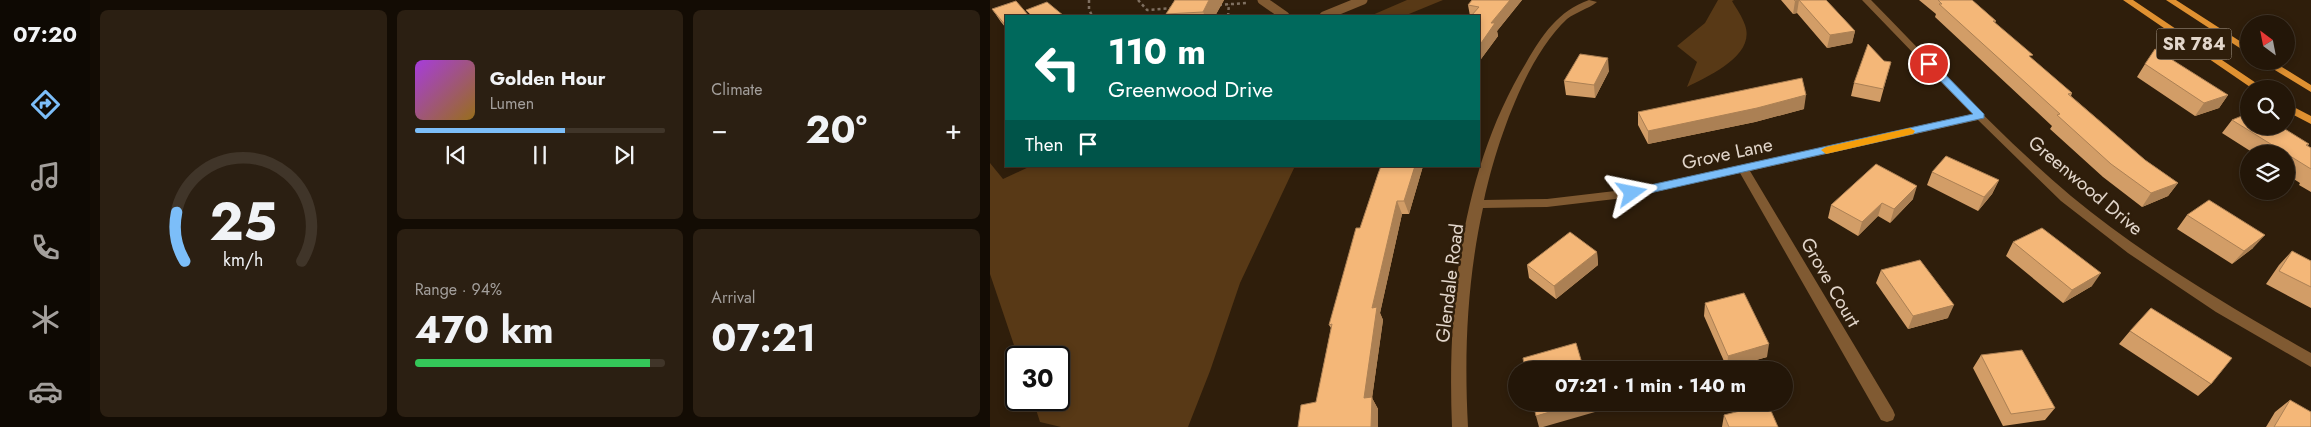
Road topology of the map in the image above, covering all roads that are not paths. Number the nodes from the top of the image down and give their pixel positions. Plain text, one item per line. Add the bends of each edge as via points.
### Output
1 (1364, 0) edge
2 (1866, 0) edge
3 (2128, 0) edge
4 (2170, 0) edge
5 (1263, 1) edge
6 (1592, 2) dead end
7 (1284, 15) edge
8 (1326, 15) edge
9 (2240, 45) edge
10 (2280, 70) edge
11 (2247, 80) edge
12 (2311, 89) edge
13 (2295, 111) edge
14 (1980, 116) junction
15 (2311, 121) edge
16 (1742, 169) junction
17 (1478, 204) junction
18 (2311, 361) edge
19 (1887, 415) dead end
20 (1460, 427) edge

1 - 8 lane
2 - 14 street, Greenwood Drive
3 - 11 main road, SR 784
4 - 9 main road, SR 784
5 - 7 lane
6 - 17 street, Glendale Road via 1567,14 1556,24 1530,62 1495,137
10 - 12 main road
13 - 15 main road
14 - 16 street, Grove Lane
14 - 18 street, Greenwood Drive via 2040,175 2127,246 2244,323
16 - 17 street, Grove Lane via 1590,199 1516,205
16 - 19 street, Grove Court
17 - 20 street, Glendale Road via 1462,296

